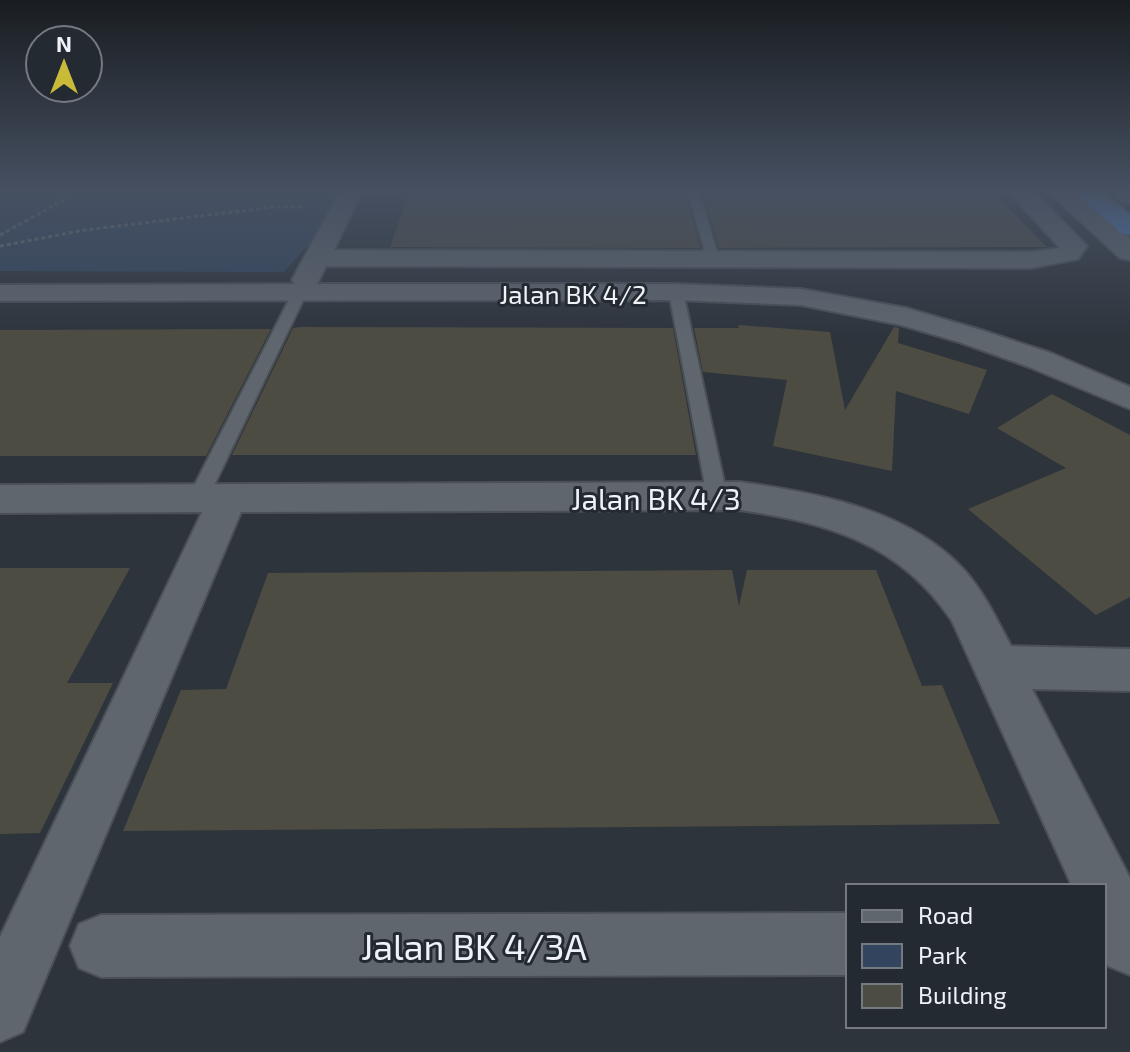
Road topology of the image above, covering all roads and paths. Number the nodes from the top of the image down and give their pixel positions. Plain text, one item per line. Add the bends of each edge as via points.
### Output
1 (31, 240) edge
2 (326, 240) edge
3 (707, 240) edge
4 (1070, 240) edge
5 (0, 246) edge
6 (317, 258) junction
7 (713, 259) junction
8 (676, 292) junction
9 (0, 293) edge
10 (299, 294) junction
11 (1130, 399) edge
12 (717, 496) junction
13 (213, 498) junction
14 (0, 499) edge
15 (999, 667) junction
16 (1130, 670) edge
17 (1101, 884) edge
18 (1106, 894) edge
19 (1106, 943) edge
20 (846, 944) edge
21 (1130, 944) edge
22 (101, 946) dead end
23 (0, 1009) edge

1 - 5 path
2 - 6 street
3 - 7 lane
4 - 7 street via 1074,246 1069,254 1031,260
6 - 7 street
6 - 10 street
8 - 10 street, Jalan BK 4/2
8 - 11 street, Jalan BK 4/2 via 801,297 906,317 1040,360
8 - 12 lane
9 - 10 street, Jalan BK 4/2
10 - 13 lane
12 - 13 street, Jalan BK 4/3
12 - 15 street, Jalan BK 4/3 via 798,504 897,541 944,577 970,611
13 - 14 street, Jalan BK 4/3
13 - 23 street
15 - 16 street
15 - 17 street, Jalan BK 4/3
18 - 21 street, Jalan BK 4/3
19 - 21 street
20 - 22 street, Jalan BK 4/3A

